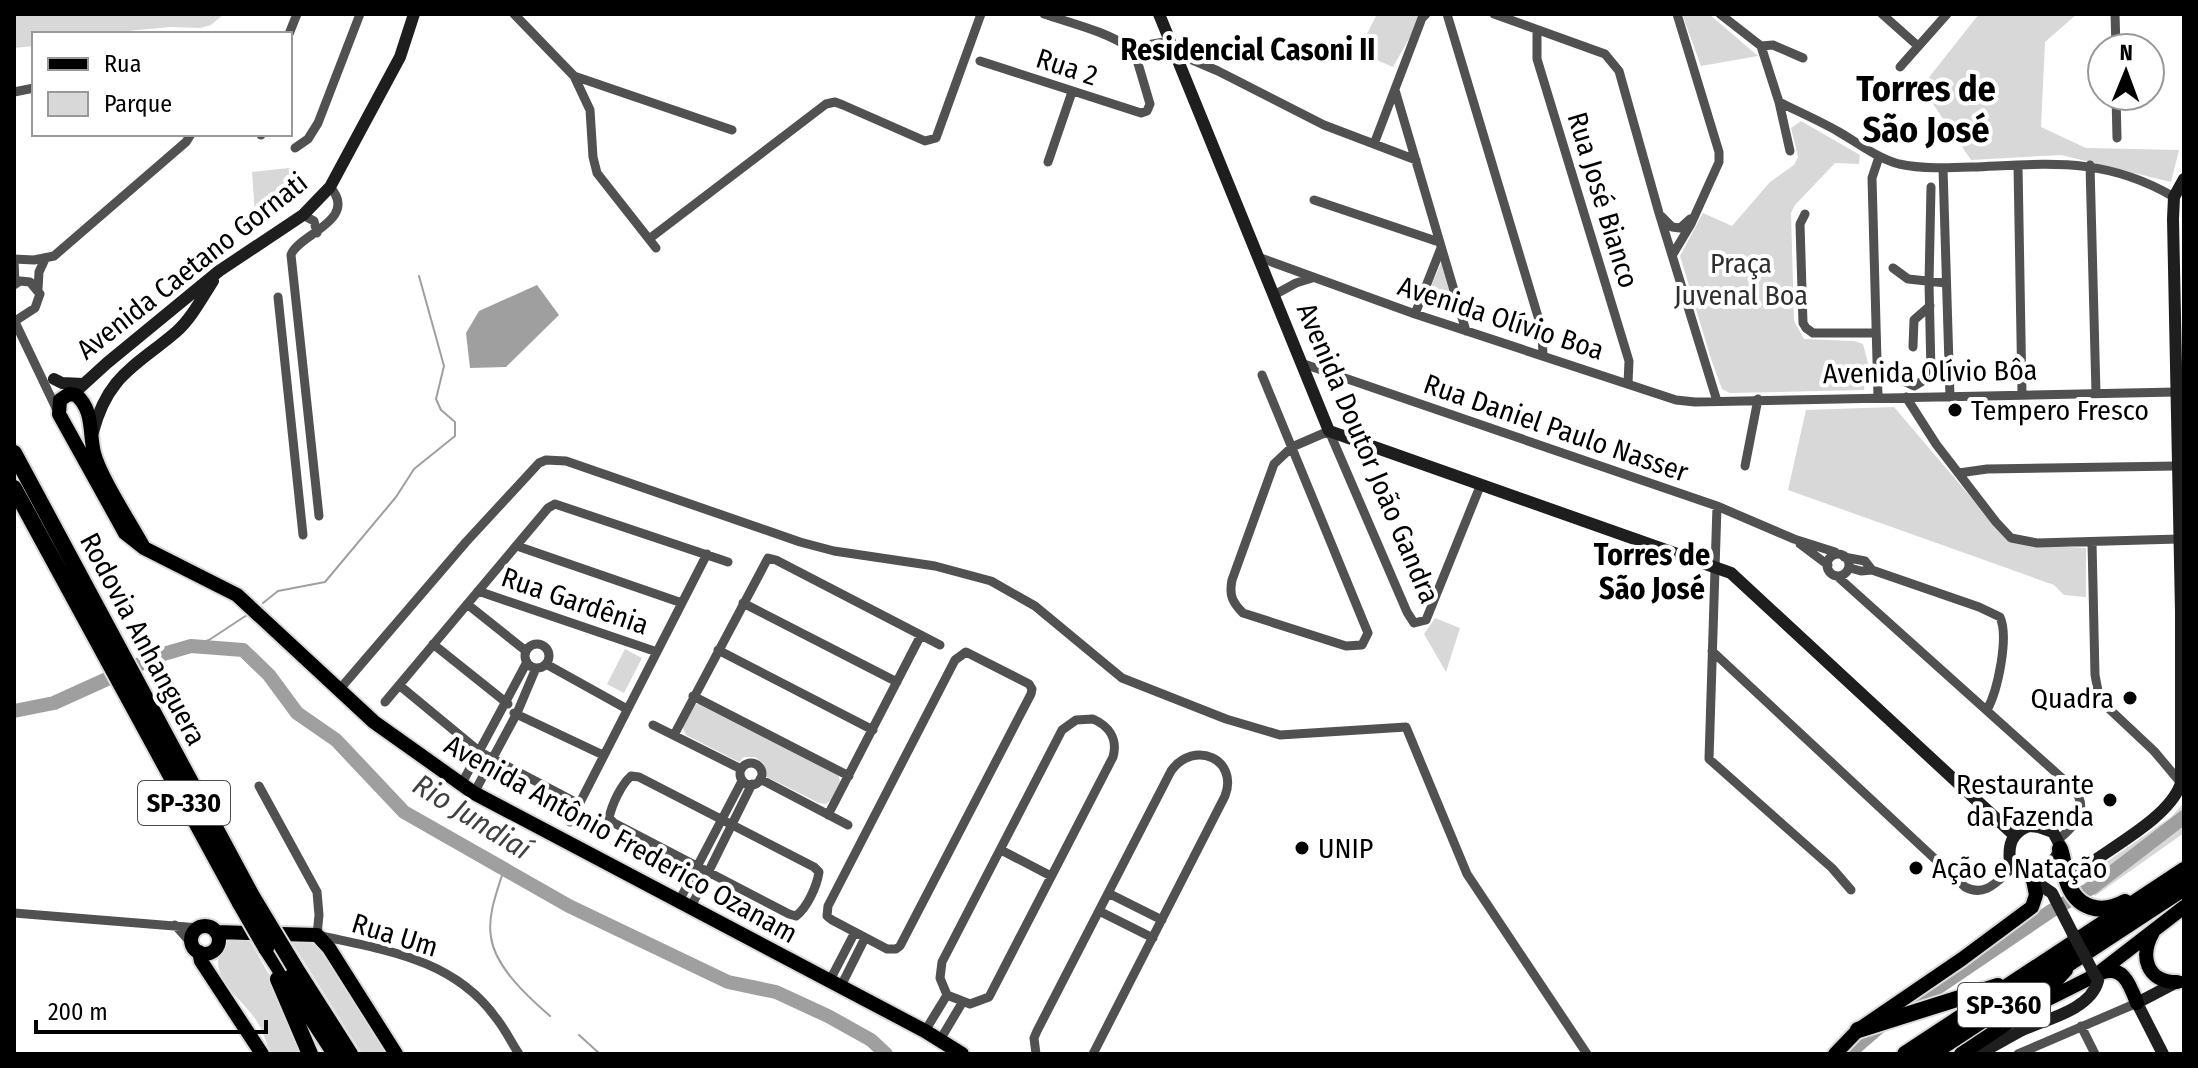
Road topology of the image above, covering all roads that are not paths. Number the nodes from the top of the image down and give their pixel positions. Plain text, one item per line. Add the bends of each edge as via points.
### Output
1 (360, 14) edge
2 (414, 14) edge
3 (514, 14) edge
4 (981, 14) edge
5 (1044, 14) edge
6 (1159, 14) edge
7 (1426, 14) edge
8 (1447, 14) edge
9 (1494, 14) edge
10 (1677, 14) edge
11 (1720, 14) edge
12 (1882, 14) edge
13 (1947, 14) edge
14 (1537, 30) junction
15 (1761, 46) junction
16 (1918, 46) junction
17 (1173, 47) junction
18 (1137, 53) junction
19 (1803, 58) dead end
20 (980, 61) dead end
21 (1900, 67) dead end
22 (574, 76) junction
23 (1395, 90) junction
24 (1072, 92) junction
25 (1779, 102) junction
26 (2116, 112) edge
27 (732, 130) dead end
28 (190, 136) edge
29 (2117, 138) dead end
30 (1374, 144) junction
31 (295, 148) dead end
32 (1790, 151) dead end
33 (1879, 157) junction
34 (1416, 160) junction
35 (1048, 162) dead end
36 (2018, 165) junction
37 (2090, 165) junction
38 (1943, 168) junction
39 (2184, 179) edge
40 (330, 187) junction
41 (1931, 187) dead end
42 (2174, 197) junction
43 (1314, 200) dead end
44 (1659, 213) junction
45 (1695, 214) junction
46 (1805, 214) dead end
47 (303, 215) junction
48 (317, 233) junction
49 (649, 239) junction
50 (1440, 245) junction
51 (656, 248) dead end
52 (1673, 254) junction
53 (1258, 257) junction
54 (14, 259) edge
55 (45, 259) junction
56 (1893, 268) dead end
57 (219, 271) junction
58 (1312, 278) junction
59 (1929, 283) junction
60 (1946, 283) junction
61 (15, 284) edge
62 (38, 289) junction
63 (1274, 295) junction
64 (295, 300) junction
65 (1930, 306) junction
66 (166, 314) junction
67 (1415, 314) junction
68 (14, 320) edge
69 (177, 331) junction
70 (1466, 331) junction
71 (1876, 333) junction
72 (1913, 347) dead end
73 (1543, 356) junction
74 (32, 358) junction
75 (1301, 363) junction
76 (1262, 375) dead end
77 (54, 379) joint
78 (1899, 379) dead end
79 (1628, 383) junction
80 (75, 391) junction
81 (2180, 392) edge
82 (2096, 393) junction
83 (2022, 395) junction
84 (1878, 397) junction
85 (1906, 397) junction
86 (1950, 397) junction
87 (1758, 399) junction
88 (1676, 400) joint
89 (1717, 401) junction
90 (59, 414) junction
91 (1329, 431) junction
92 (92, 436) junction
93 (71, 437) junction
94 (1292, 447) junction
95 (14, 453) edge
96 (1745, 466) dead end
97 (2177, 466) junction
98 (1959, 473) junction
99 (1481, 484) junction
100 (104, 485) junction
101 (14, 488) edge
102 (300, 506) junction
103 (1717, 506) junction
104 (303, 535) dead end
105 (1794, 539) junction
106 (2179, 539) junction
107 (2092, 542) junction
108 (517, 546) junction
109 (707, 554) junction
110 (1839, 554) junction
111 (728, 562) dead end
112 (1828, 565) junction
113 (1714, 566) junction
114 (1850, 570) junction
115 (1872, 570) junction
116 (1838, 577) junction
117 (478, 591) junction
118 (1860, 595) junction
119 (682, 603) junction
120 (743, 603) junction
121 (467, 604) junction
122 (921, 635) junction
123 (105, 640) junction
124 (433, 644) junction
125 (940, 645) dead end
126 (718, 650) junction
127 (1712, 651) junction
128 (657, 652) junction
129 (534, 662) junction
130 (897, 682) junction
131 (399, 685) junction
132 (339, 690) junction
133 (693, 696) junction
134 (385, 702) dead end
135 (506, 704) junction
136 (627, 709) junction
137 (1987, 710) junction
138 (517, 713) junction
139 (653, 725) dead end
140 (873, 730) junction
141 (674, 735) junction
142 (2154, 751) junction
143 (480, 752) junction
144 (603, 755) junction
145 (492, 759) junction
146 (2182, 759) junction
147 (741, 769) junction
148 (849, 776) junction
149 (751, 781) junction
150 (2181, 783) junction
151 (259, 786) dead end
152 (468, 789) junction
153 (579, 804) junction
154 (828, 815) junction
155 (722, 819) junction
156 (570, 822) dead end
157 (733, 825) junction
158 (848, 825) dead end
159 (2014, 835) junction
160 (1001, 850) junction
161 (2062, 864) junction
162 (698, 866) junction
163 (2184, 868) edge
164 (710, 872) junction
165 (2023, 873) junction
166 (1051, 876) junction
167 (2184, 888) edge
168 (1851, 890) dead end
169 (1108, 893) junction
170 (2053, 894) junction
171 (246, 901) junction
172 (684, 906) junction
173 (2184, 907) edge
174 (1099, 911) junction
175 (14, 913) edge
176 (1162, 920) junction
177 (175, 925) junction
178 (199, 928) joint
179 (2154, 930) junction
180 (855, 932) junction
181 (317, 935) junction
182 (865, 938) junction
183 (1153, 938) junction
184 (208, 945) junction
185 (266, 948) junction
186 (2077, 958) junction
187 (2096, 975) junction
188 (2020, 980) junction
189 (2180, 982) edge
190 (834, 985) junction
191 (947, 995) junction
192 (962, 1003) junction
193 (2137, 1003) junction
194 (2032, 1007) junction
195 (2081, 1026) junction
196 (1864, 1028) junction
197 (925, 1031) junction
198 (940, 1040) junction
199 (1984, 1052) edge
200 (2023, 1053) edge
201 (262, 1054) edge
202 (310, 1054) edge
203 (335, 1054) edge
204 (350, 1054) edge
205 (396, 1054) edge
206 (519, 1054) edge
207 (962, 1054) edge
208 (1036, 1054) edge
209 (1093, 1054) edge
210 (1587, 1054) edge
211 (1835, 1054) edge
212 (1905, 1054) edge
213 (1931, 1054) edge
214 (1961, 1054) edge
215 (2095, 1054) edge
216 (2163, 1054) edge

1 - 31 street via 318,123
2 - 40 street, Avenida Caetano Gornati via 400,57
3 - 22 street
4 - 49 street via 936,138 925,141 835,102 826,104
5 - 18 street via 1100,32
6 - 17 street, Avenida Doutor João Gandra
7 - 23 street
8 - 73 street via 1542,330
9 - 14 street
10 - 45 street via 1719,152 1716,172
11 - 15 street
12 - 16 street
13 - 16 street
14 - 44 street via 1613,61
14 - 79 street, Rua José Bianco via 1537,59 1629,361
15 - 19 street via 1773,45
15 - 25 street
16 - 21 street
17 - 18 street
17 - 30 street via 1324,125
17 - 53 street, Avenida Doutor João Gandra
18 - 24 street, Rua 2 via 1150,104 1147,111
20 - 24 street, Rua 2
22 - 27 street
22 - 49 street via 590,110 597,173
23 - 30 street
23 - 34 street
24 - 35 street
25 - 32 street
25 - 33 street
26 - 29 street
28 - 55 street
30 - 34 street
33 - 38 street
33 - 71 street via 1872,197
34 - 50 street
36 - 37 street
36 - 38 street
36 - 83 street
37 - 42 street
37 - 82 street
38 - 60 street
39 - 42 street
40 - 47 street, Avenida Caetano Gornati
40 - 48 street via 337,204
41 - 59 street
42 - 81 street
43 - 50 street
44 - 45 street via 1680,228
44 - 52 street
45 - 52 street
46 - 71 street via 1800,224 1803,323 1813,333
47 - 48 street via 314,221
47 - 57 street, Avenida Caetano Gornati
48 - 64 street via 292,250
49 - 51 street
50 - 67 street
50 - 70 street
52 - 89 street
53 - 58 street
53 - 63 street, Avenida Doutor João Gandra
54 - 55 street
54 - 61 street
55 - 62 street
56 - 59 street via 1908,279
57 - 66 street, Avenida Caetano Gornati
57 - 69 street
58 - 63 street
58 - 67 street, Avenida Olívio Boa
59 - 60 street
59 - 65 street
60 - 86 street
61 - 62 street via 30,282
62 - 68 street via 38,304
63 - 75 street, Avenida Doutor João Gandra
64 - 102 street via 278,300
64 - 102 street via 318,510
65 - 72 street via 1914,320
65 - 78 street via 1931,373 1914,386
66 - 69 street via 177,319
66 - 80 street, Avenida Caetano Gornati
67 - 70 street, Avenida Olívio Boa
68 - 74 street
69 - 92 street via 109,389
70 - 73 street, Avenida Olívio Boa
71 - 84 street
73 - 79 street, Avenida Olívio Boa
74 - 77 street
74 - 90 street
75 - 91 street, Avenida Doutor João Gandra
75 - 103 street, Rua Daniel Paulo Nasser
76 - 94 street
77 - 80 street
79 - 88 street, Avenida Olívio Boa
80 - 90 main road via 60,400
80 - 92 main road via 91,421
81 - 82 street, Avenida Olívio Bôa
81 - 97 street
82 - 83 street, Avenida Olívio Bôa
83 - 86 street, Avenida Olívio Bôa
84 - 85 street, Avenida Olívio Bôa
84 - 87 street, Avenida Olívio Bôa
85 - 86 street, Avenida Olívio Bôa
85 - 98 street
87 - 89 street, Avenida Olívio Bôa
87 - 96 street
88 - 89 street, Avenida Olívio Bôa
90 - 93 main road
91 - 94 street
91 - 99 street
91 - 99 street, Avenida Doutor João Gandra via 1414,623 1426,620
92 - 93 main road
92 - 100 main road
93 - 100 main road
94 - 94 street via 1368,633 1362,645 1346,646 1243,613 1233,603 1232,580 1274,464
95 - 123 highway, Rodovia Anhanguera / SP-330
97 - 98 street
97 - 106 street
98 - 107 street via 2011,538
99 - 113 street
100 - 132 main road, Avenida Antônio Frederico Ozanam via 144,548 237,595
101 - 123 highway, Rodovia Anhanguera / SP-330
102 - 104 street
103 - 105 street, Rua Daniel Paulo Nasser
103 - 113 street
105 - 110 street, Rua Daniel Paulo Nasser
105 - 112 street, Rua Daniel Paulo Nasser
106 - 107 street
106 - 146 street
107 - 142 street via 2096,686 2105,705
108 - 109 street via 555,504
108 - 117 street
108 - 119 street
109 - 111 street
109 - 119 street
110 - 112 street via 1829,555
110 - 114 street
110 - 115 street, Rua Daniel Paulo Nasser via 1865,561
112 - 116 street, Rua Daniel Paulo Nasser
113 - 127 street
113 - 159 street via 1731,573
114 - 115 street, Rua Daniel Paulo Nasser
114 - 116 street
114 - 118 street
115 - 137 street, Rua Daniel Paulo Nasser via 2000,617 2004,629 1997,680
116 - 118 street, Rua Daniel Paulo Nasser
117 - 121 street
117 - 128 street, Rua Gardênia
118 - 137 street, Rua Daniel Paulo Nasser
119 - 128 street
120 - 122 street via 768,558
120 - 126 street
120 - 130 street
121 - 124 street
121 - 129 street
122 - 125 street
122 - 130 street
123 - 171 highway, Rodovia Anhanguera / SP-330
124 - 131 street
124 - 135 street
126 - 133 street
126 - 140 street
127 - 165 street via 1965,887 1986,890
127 - 168 street via 1709,759
128 - 136 street
129 - 135 street
129 - 136 street
129 - 138 street
130 - 140 street
131 - 134 street
131 - 143 street
132 - 152 main road, Avenida Antônio Frederico Ozanam via 374,722
132 - 210 street via 539,463 557,460 834,551 935,566 991,581 1035,606 1122,678 1226,719 1280,735 1406,727 1474,888
133 - 141 street
133 - 148 street
135 - 138 street via 507,712
135 - 143 street
136 - 144 street
137 - 161 street, Rua Daniel Paulo Nasser via 2078,793 2082,806
138 - 144 street
138 - 145 street
139 - 141 street
140 - 148 street
141 - 147 street
142 - 146 street
142 - 150 street
143 - 145 street
143 - 152 street
144 - 153 street
145 - 152 street
145 - 153 street
146 - 150 street
147 - 149 street
147 - 149 street via 757,765 761,771
148 - 154 street
149 - 154 street
149 - 155 street
149 - 157 street
150 - 161 street via 2162,811 2088,863
151 - 181 street via 317,892
152 - 172 main road, Avenida Antônio Frederico Ozanam
153 - 156 street
154 - 158 street
155 - 157 street
155 - 162 street
155 - 162 street via 639,777 631,776 621,790 609,818 614,823
157 - 164 street
157 - 164 street via 814,867 818,880 796,916
159 - 161 street via 2029,826 2053,832
159 - 165 street via 2010,863
160 - 166 street
160 - 166 street via 1062,730 1076,720 1101,723 1114,742 1113,757
160 - 191 street via 942,962 940,978
161 - 163 highway via 2081,903 2098,909 2115,907
161 - 165 street
161 - 170 street via 2048,876
162 - 164 street
162 - 172 street
163 - 188 highway, SP-360
164 - 172 street
165 - 170 street
165 - 196 main road via 2035,902 2026,913
166 - 192 street via 989,997
167 - 186 highway, SP-360
169 - 174 street
169 - 176 street
169 - 176 street via 1176,764 1190,755 1215,759 1226,771 1228,788
170 - 199 street, bridge via 2098,981 2091,998
171 - 185 highway, Rodovia Anhanguera / SP-330, bridge
171 - 204 highway, Rodovia Anhanguera / SP-330, bridge
172 - 190 main road, Avenida Antônio Frederico Ozanam
173 - 179 main road
174 - 183 street
174 - 208 street via 1037,1031
175 - 177 street
176 - 183 street
177 - 178 street
177 - 184 street
178 - 184 main road via 207,926
179 - 187 main road
179 - 189 main road via 2145,951 2147,964 2155,978
180 - 182 street
180 - 182 street via 827,916 828,906 958,655 971,654 1029,684 1031,694 900,946 887,949
180 - 190 street
181 - 184 main road via 238,932
181 - 205 main road
181 - 206 street, Rua Um via 417,958 454,978 495,1016
182 - 190 street
183 - 209 street
184 - 201 main road via 201,961
185 - 202 highway
185 - 203 highway, Rodovia Anhanguera / SP-330
186 - 194 main road
186 - 213 highway, SP-360
187 - 193 main road via 2108,970 2123,974
187 - 194 main road
188 - 196 highway
188 - 212 highway, SP-360
189 - 193 street
190 - 197 main road, Avenida Antônio Frederico Ozanam
191 - 192 street
191 - 197 street
192 - 198 street
193 - 195 street
193 - 216 street
194 - 214 main road
195 - 200 street
195 - 215 street
196 - 211 main road
197 - 198 main road, Avenida Antônio Frederico Ozanam
198 - 207 main road, Avenida Antônio Frederico Ozanam

